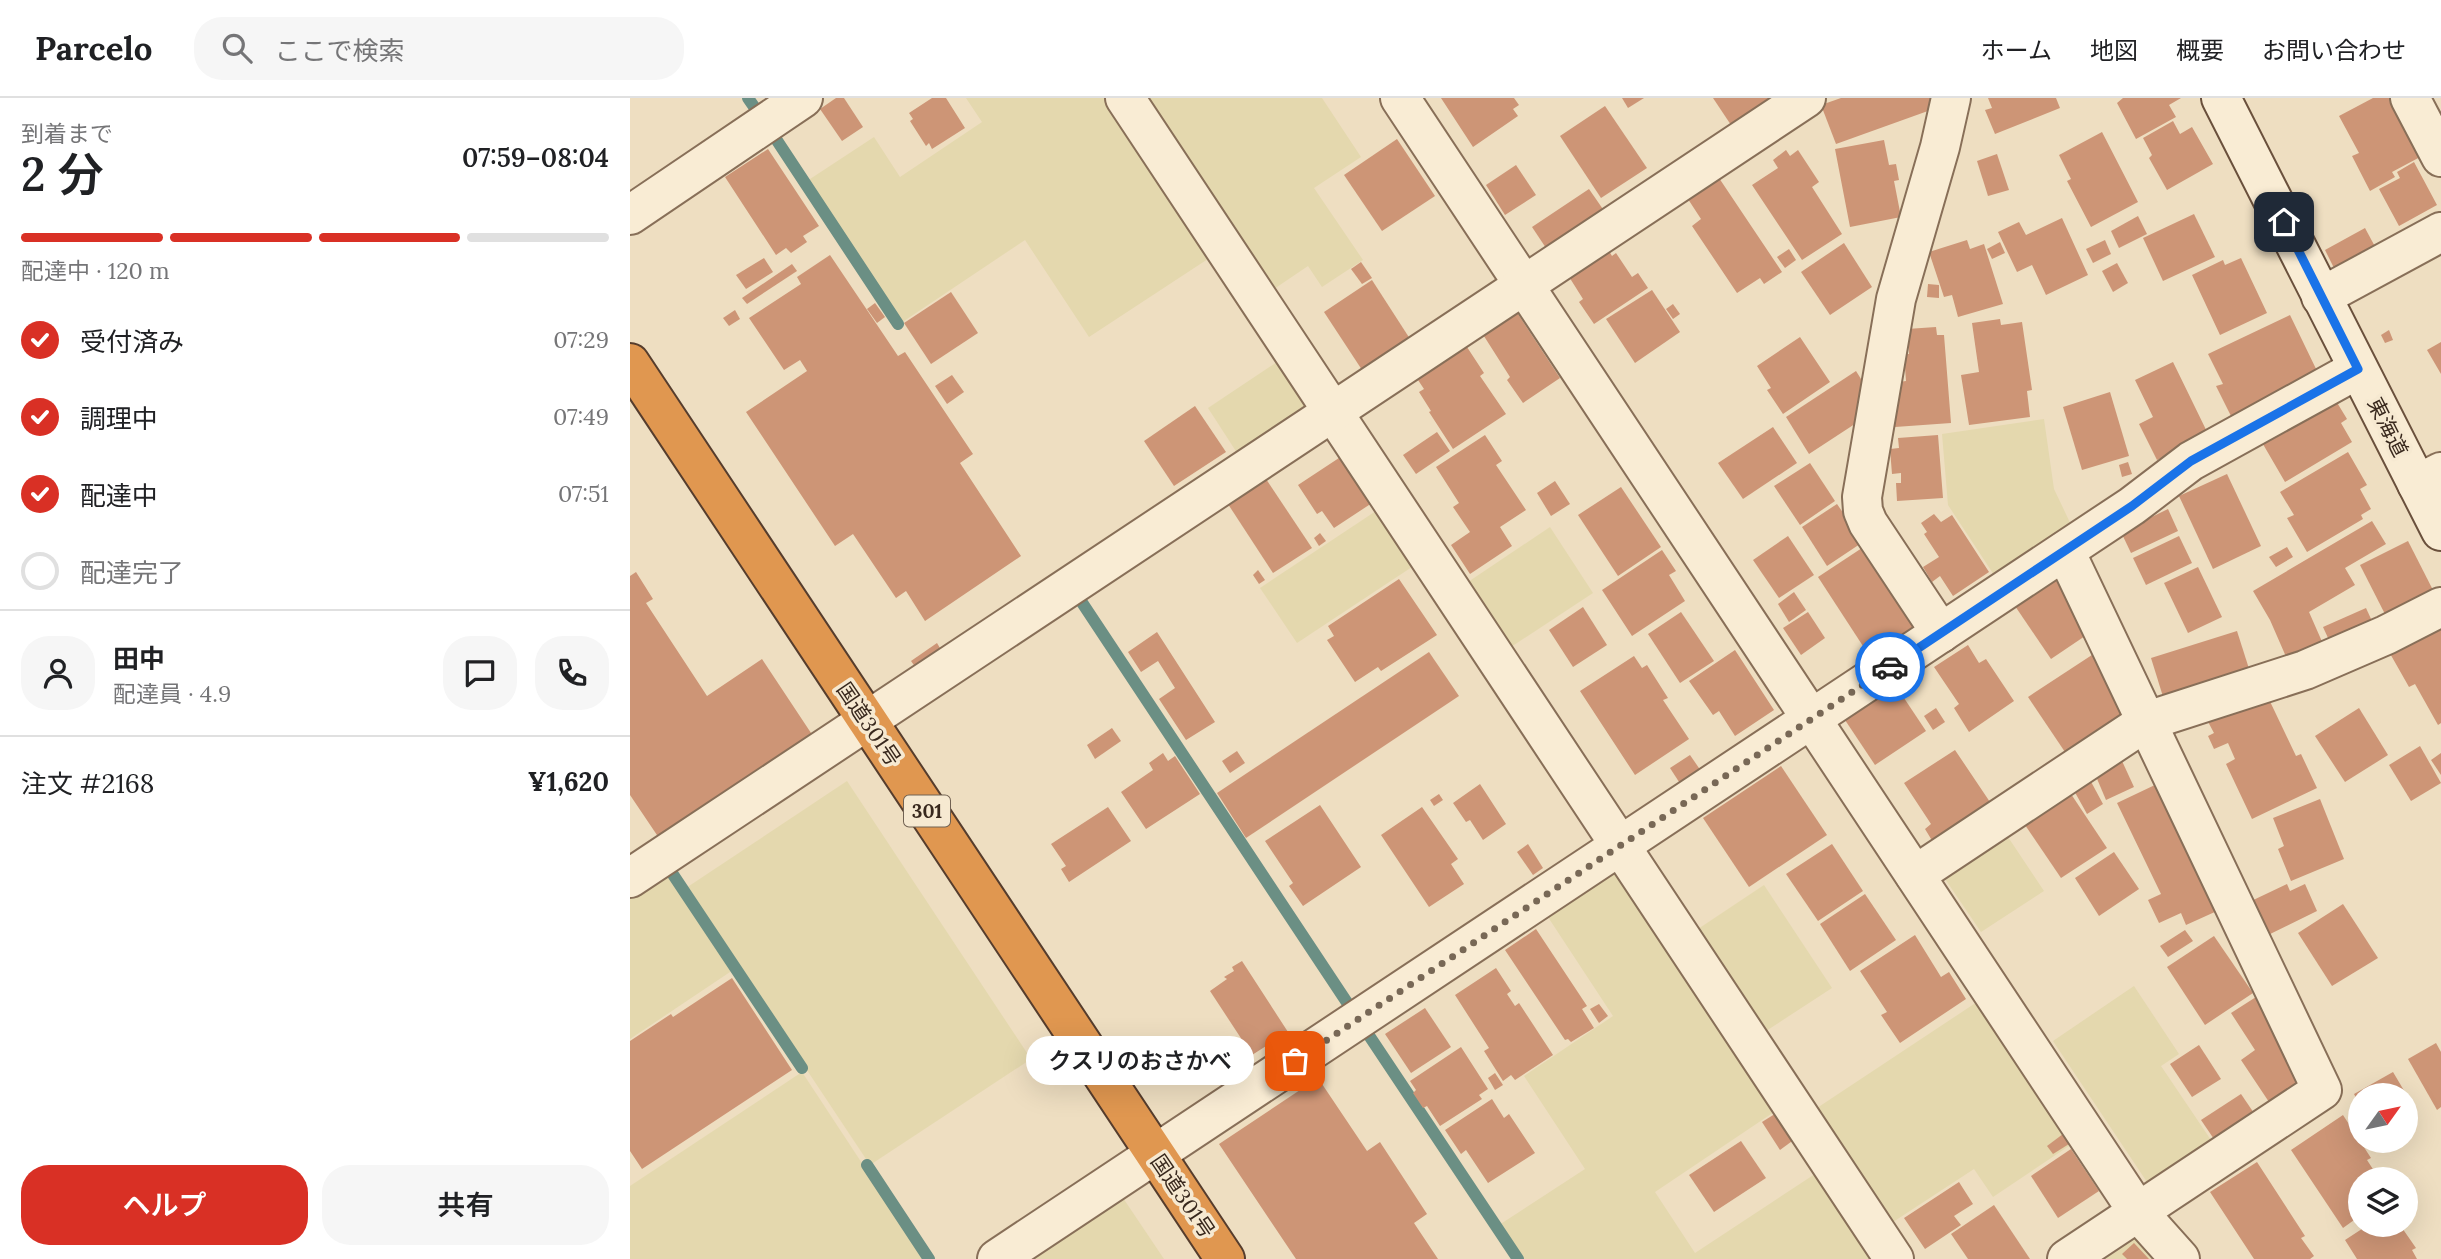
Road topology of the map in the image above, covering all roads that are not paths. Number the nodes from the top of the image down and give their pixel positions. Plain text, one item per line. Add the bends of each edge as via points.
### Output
1 (803, 98) edge
2 (1125, 98) edge
3 (1399, 98) edge
4 (1951, 98) edge
5 (2221, 98) edge
6 (2410, 98) edge
7 (1801, 100) edge
8 (2441, 157) edge
9 (630, 215) edge
10 (2441, 232) edge
11 (1524, 285) junction
12 (2321, 297) junction
13 (630, 363) edge
14 (2358, 369) junction
15 (1333, 412) junction
16 (2429, 478) edge
17 (2441, 531) edge
18 (2065, 551) junction
19 (2441, 607) edge
20 (1941, 633) junction
21 (1811, 719) junction
22 (867, 721) junction
23 (2147, 721) junction
24 (1620, 846) junction
25 (1915, 875) junction
26 (630, 878) edge
27 (1155, 1154) junction
28 (2138, 1212) junction
29 (997, 1259) edge
30 (1225, 1259) edge
31 (1894, 1259) edge
32 (2067, 1259) edge
33 (2180, 1259) edge

1 - 9 street
2 - 15 street
3 - 11 street
4 - 20 street via 1896,299 1862,497 1868,523
5 - 12 street, 東海道
6 - 8 street
7 - 11 street
10 - 12 street
11 - 15 street
11 - 21 street
12 - 14 street, 東海道
13 - 22 highway, 国道301号 / 301
14 - 16 street, 東海道
14 - 18 street via 2191,461
15 - 22 street
15 - 24 street
16 - 17 street, 東海道
18 - 20 street
18 - 23 street
19 - 23 street via 2305,670
20 - 21 street
21 - 24 street
21 - 25 street
22 - 26 street
22 - 27 highway, 国道301号 / 301
23 - 25 street
23 - 28 street via 2322,1090
24 - 27 street
24 - 31 street
25 - 28 street
27 - 29 street
27 - 30 highway, 国道301号 / 301
28 - 32 street
28 - 33 street

